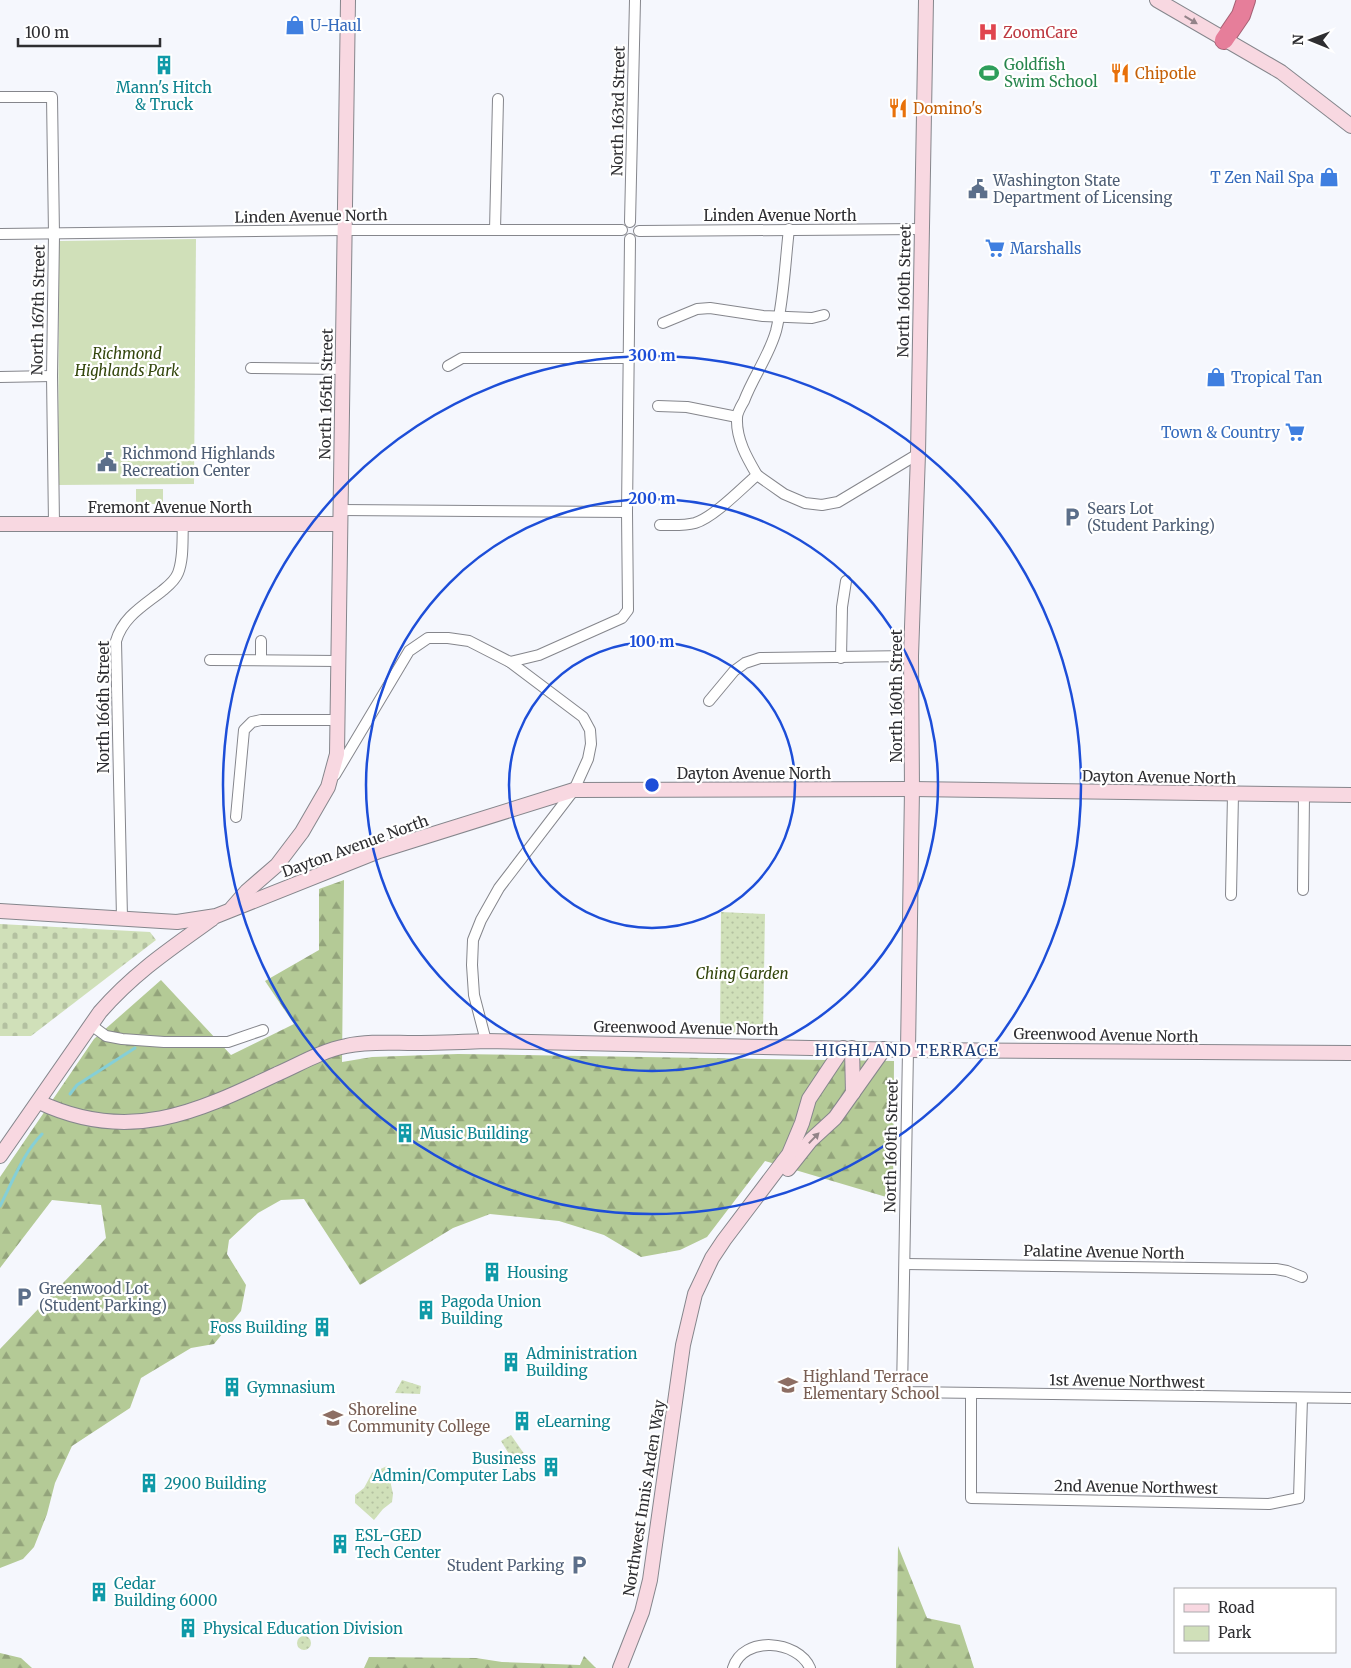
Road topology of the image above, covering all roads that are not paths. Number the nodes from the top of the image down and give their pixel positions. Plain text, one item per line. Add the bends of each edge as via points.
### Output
1 (348, 0) edge
2 (634, 0) edge
3 (926, 0) edge
4 (1157, 0) edge
5 (1246, 0) edge
6 (1224, 40) junction
7 (0, 97) edge
8 (498, 99) dead end
9 (1351, 126) edge
10 (630, 222) junction
11 (790, 229) junction
12 (345, 230) junction
13 (495, 230) junction
14 (622, 230) junction
15 (639, 230) junction
16 (922, 230) junction
17 (0, 234) edge
18 (54, 235) junction
19 (630, 239) junction
20 (779, 315) junction
21 (824, 315) dead end
22 (663, 323) dead end
23 (628, 358) junction
24 (448, 366) dead end
25 (251, 368) dead end
26 (342, 369) junction
27 (52, 376) junction
28 (0, 377) edge
29 (658, 406) dead end
30 (737, 417) junction
31 (918, 454) junction
32 (757, 475) junction
33 (627, 512) junction
34 (340, 517) junction
35 (183, 523) junction
36 (0, 524) edge
37 (54, 524) junction
38 (660, 525) dead end
39 (846, 581) dead end
40 (261, 640) dead end
41 (912, 656) junction
42 (841, 658) junction
43 (210, 660) dead end
44 (261, 660) junction
45 (338, 661) junction
46 (510, 662) junction
47 (709, 700) dead end
48 (339, 720) junction
49 (328, 786) junction
50 (912, 789) junction
51 (574, 790) junction
52 (1233, 794) junction
53 (1304, 795) junction
54 (1351, 795) edge
55 (236, 817) dead end
56 (269, 872) junction
57 (284, 889) junction
58 (1303, 890) dead end
59 (1231, 895) dead end
60 (232, 909) junction
61 (0, 911) edge
62 (216, 916) junction
63 (122, 918) junction
64 (173, 921) junction
65 (177, 942) junction
66 (91, 1025) junction
67 (263, 1030) dead end
68 (486, 1041) junction
69 (848, 1048) junction
70 (884, 1049) junction
71 (908, 1050) junction
72 (1351, 1053) edge
73 (853, 1093) junction
74 (39, 1102) junction
75 (0, 1156) edge
76 (724, 1240) junction
77 (905, 1264) junction
78 (1302, 1277) dead end
79 (902, 1392) joint
80 (971, 1393) junction
81 (1302, 1398) junction
82 (1351, 1398) edge
83 (620, 1668) edge
84 (733, 1668) edge
85 (810, 1668) edge

1 - 12 street, North 165th Street
2 - 10 street, North 163rd Street
3 - 16 street, North 160th Street
4 -> 6 street
5 - 6 highway via 1241,15
6 - 9 street via 1281,72
7 - 18 street, North 167th Street via 52,97
8 - 13 street
10 - 14 street via 624,224
10 - 15 street
11 - 15 street, Linden Avenue North
11 - 16 street, Linden Avenue North
11 - 20 street
12 - 13 street, Linden Avenue North
12 - 18 street, Linden Avenue North
12 - 26 street, North 165th Street
13 - 14 street, Linden Avenue North
14 - 19 street
15 - 19 street
16 - 31 street, North 160th Street
17 - 18 street, Linden Avenue North
18 - 27 street, North 167th Street
19 - 23 street
20 - 21 street via 812,318
20 - 22 street via 763,316 710,308 697,309
20 - 30 street via 768,354 751,382
23 - 24 street via 462,358
23 - 33 street
25 - 26 street
26 - 34 street, North 165th Street
27 - 28 street
27 - 37 street, North 167th Street
29 - 30 street via 687,407
30 - 32 street via 744,452
31 - 32 street via 838,502 822,505 805,503 784,494
31 - 41 street, North 160th Street
32 - 38 street via 709,516 684,525
33 - 34 street, Fremont Avenue North
33 - 46 street via 628,610 622,618 539,655
34 - 35 street, Fremont Avenue North
34 - 45 street, North 165th Street
35 - 37 street, Fremont Avenue North
35 - 63 street, North 166th Street via 178,574 171,584 128,618 119,629 116,641
36 - 37 street, Fremont Avenue North
39 - 42 street
40 - 44 street
41 - 42 street
41 - 50 street, North 160th Street
42 - 47 street via 760,658 734,671
43 - 44 street
44 - 45 street
45 - 48 street, North 165th Street
46 - 49 street via 469,641 428,638 409,651
46 - 51 street via 583,716 590,730 588,758
48 - 49 street, North 165th Street via 337,754
48 - 55 street via 252,722 244,730
49 - 56 street, North 165th Street via 302,832
50 - 51 street, Dayton Avenue North
50 - 52 street, Dayton Avenue North
50 - 71 street, North 160th Street
51 - 57 street, Dayton Avenue North via 379,851
51 - 68 street via 499,888 473,940 474,995
52 - 53 street, Dayton Avenue North
52 - 59 street
53 - 54 street, Dayton Avenue North
53 - 58 street
56 - 57 street via 272,883
56 - 60 street, North 165th Street
57 - 60 street, Dayton Avenue North
60 - 62 street, Dayton Avenue North
61 - 63 street, Dayton Avenue North
62 - 64 street, Dayton Avenue North
62 - 65 street
63 - 64 street, Dayton Avenue North
64 - 65 street via 179,931
65 - 66 street via 116,994
66 - 67 street via 106,1036 164,1042 228,1042
66 - 74 street
68 - 69 street, Greenwood Avenue North
68 - 74 street, Greenwood Avenue North via 347,1045 317,1054 218,1102 159,1120 125,1123 91,1120
69 - 70 street, Greenwood Avenue North
69 - 73 street
69 - 76 street via 809,1099 789,1154
70 - 71 street, Greenwood Avenue North
70 - 73 street
71 - 72 street, Greenwood Avenue North
71 - 77 street, North 160th Street
76 -> 73 street via 751,1215
74 - 75 street
76 - 83 street, Northwest Innis Arden Way via 695,1294 683,1344 650,1580 642,1612
77 - 78 street, Palatine Avenue North via 1276,1270
77 - 79 street, North 160th Street
79 - 80 street, 1st Avenue Northwest
80 - 81 street, 1st Avenue Northwest
80 - 81 street, 2nd Avenue Northwest via 971,1498 1269,1504 1300,1498
81 - 82 street, 1st Avenue Northwest
84 - 85 street via 745,1651 760,1646 782,1646 796,1652 807,1660

